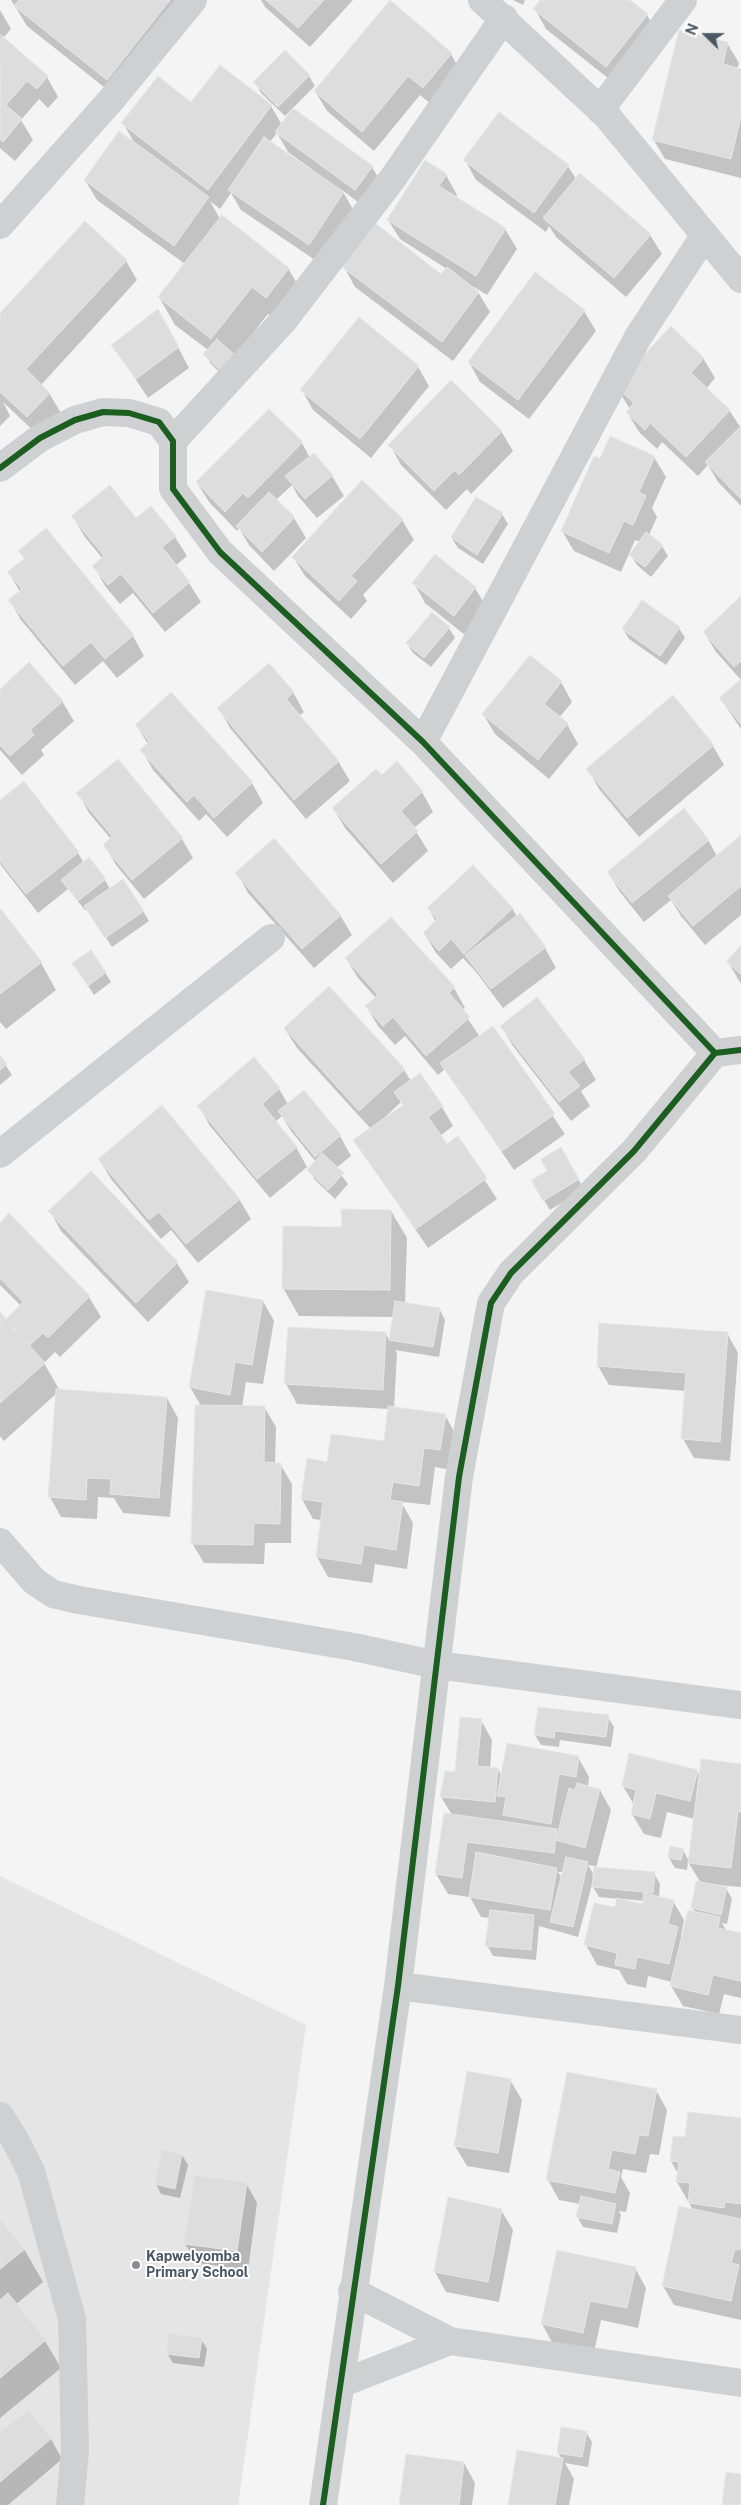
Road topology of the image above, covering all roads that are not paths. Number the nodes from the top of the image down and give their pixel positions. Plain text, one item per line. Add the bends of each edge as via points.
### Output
1 (194, 0) edge
2 (482, 0) edge
3 (683, 0) edge
4 (504, 18) junction
5 (600, 110) junction
6 (0, 225) edge
7 (704, 235) junction
8 (741, 279) edge
9 (172, 441) junction
10 (0, 468) edge
11 (423, 742) junction
12 (271, 938) dead end
13 (741, 1050) edge
14 (714, 1053) junction
15 (0, 1154) edge
16 (0, 1542) edge
17 (437, 1665) junction
18 (741, 1705) edge
19 (398, 1986) junction
20 (741, 2030) edge
21 (0, 2116) edge
22 (352, 2291) junction
23 (450, 2341) junction
24 (741, 2383) edge
25 (340, 2384) junction
26 (70, 2505) edge
27 (323, 2505) edge

1 - 6 street
2 - 4 street
3 - 5 street
4 - 5 street
4 - 9 street via 393,178 284,320
5 - 7 street
7 - 8 street
7 - 11 street via 638,336
9 - 10 street via 159,422 129,413 103,412 76,420 40,438
9 - 11 street via 173,489 220,552
11 - 14 street
12 - 15 street
13 - 14 street
14 - 17 street via 634,1151 510,1273 491,1304 459,1477
16 - 17 street via 34,1581 53,1594 354,1647
17 - 18 street
17 - 19 street
19 - 20 street
19 - 22 street
21 - 26 street via 31,2172 72,2319 75,2451
22 - 23 street
22 - 25 street
23 - 24 street
23 - 25 street
25 - 27 street

